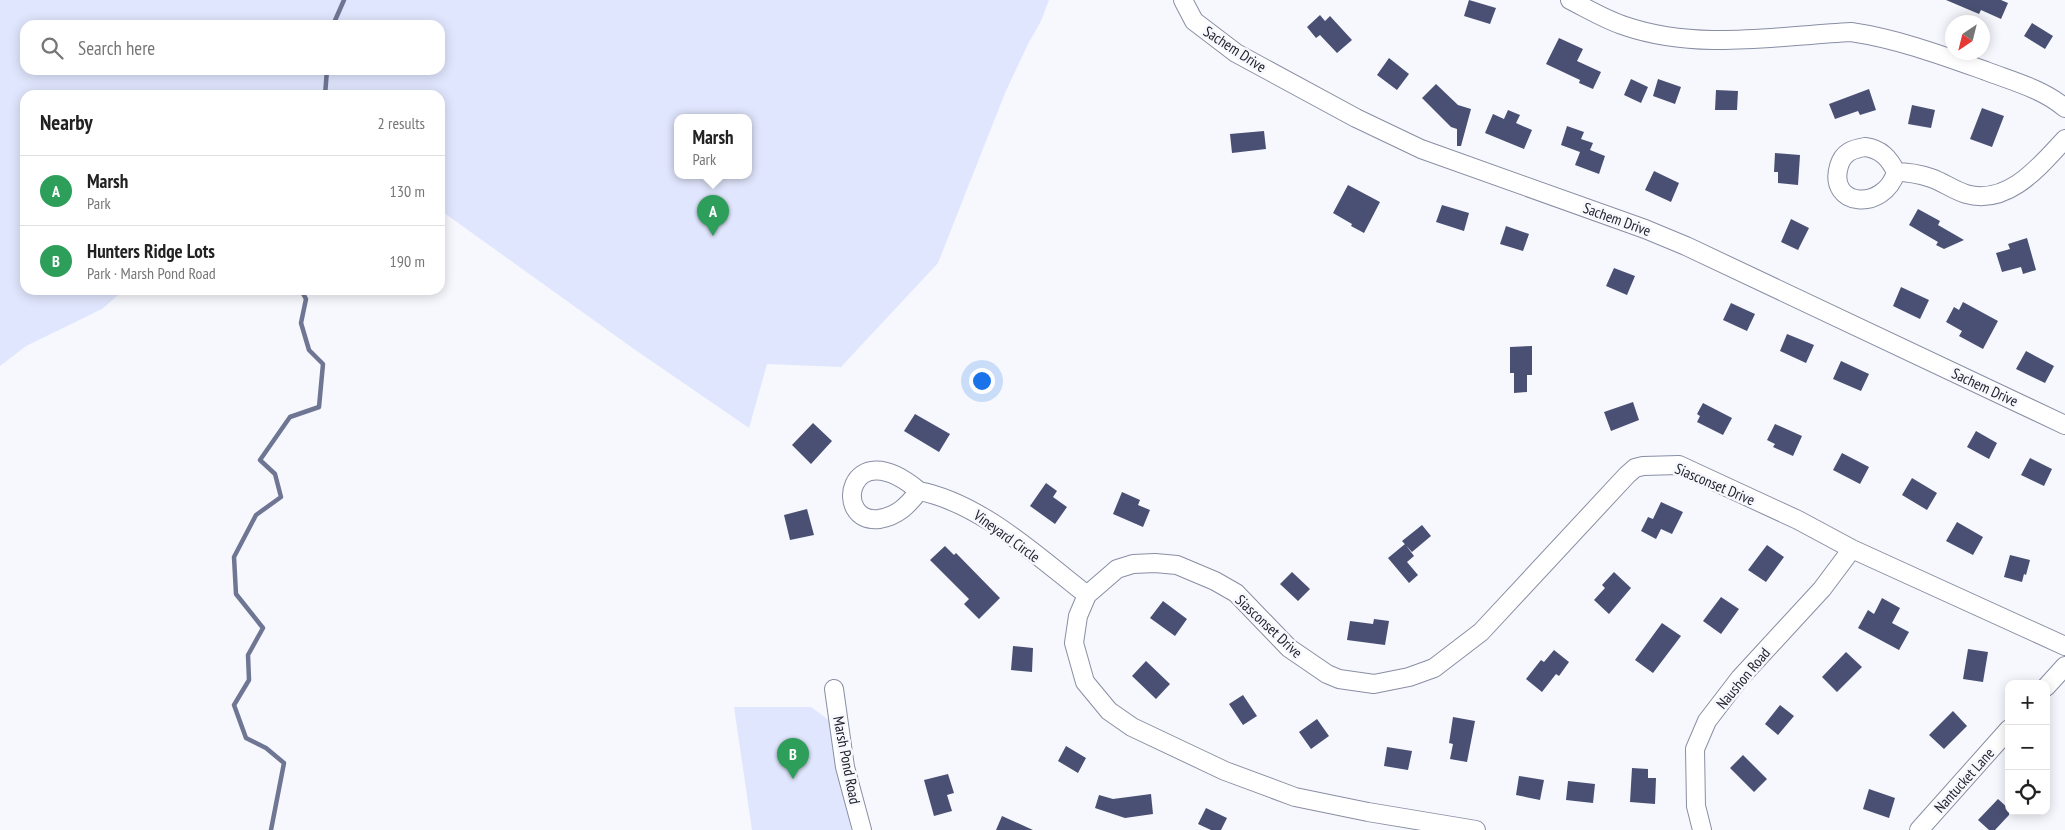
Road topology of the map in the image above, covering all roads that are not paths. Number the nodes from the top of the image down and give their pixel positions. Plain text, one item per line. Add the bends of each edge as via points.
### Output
1 (1182, 0) edge
2 (1570, 0) edge
3 (2065, 108) edge
4 (2065, 139) edge
5 (1896, 172) dead end
6 (2065, 425) edge
7 (919, 491) dead end
8 (1852, 549) junction
9 (1087, 595) junction
10 (2065, 646) edge
11 (2065, 666) edge
12 (2050, 683) edge
13 (834, 689) dead end
14 (2005, 733) edge
15 (862, 830) edge
16 (1476, 830) edge
17 (1702, 830) edge
18 (1919, 830) edge

1 - 6 street, Sachem Drive via 1194,21 1236,53 1356,118 1421,148 1686,246
2 - 3 street via 1625,26 1663,36 1716,41 1851,32 1866,34 1912,45 2026,86
4 - 5 street via 2034,172 2004,192 1985,196 1967,194 1932,178
7 - 9 street, Vineyard Circle via 970,508
8 - 9 street, Siasconset Drive via 1798,520 1679,466 1662,464 1635,468 1481,632 1434,668 1374,684 1339,679 1315,667 1272,633 1236,593 1177,565 1133,564 1117,569
8 - 10 street, Siasconset Drive
8 - 17 street, Naushon Road via 1822,589 1740,678 1706,721 1695,749 1696,806
9 - 16 street, Siasconset Drive via 1078,616 1074,643 1085,682 1109,711 1132,727 1224,771 1295,797
11 - 12 street
13 - 15 street, Marsh Pond Road via 845,767
14 - 18 street, Nantucket Lane

